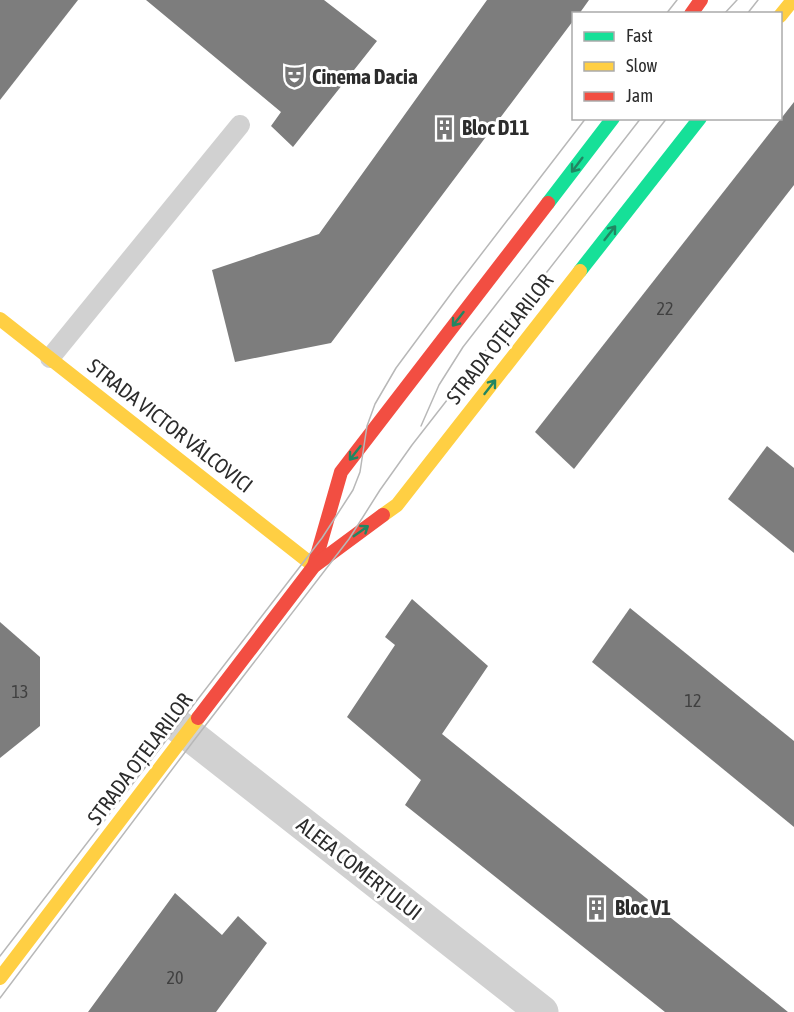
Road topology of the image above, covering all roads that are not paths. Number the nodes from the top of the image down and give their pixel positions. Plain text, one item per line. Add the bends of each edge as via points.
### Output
1 (793, 0) edge
2 (782, 14) edge
3 (611, 120) edge
4 (698, 120) edge
5 (240, 125) dead end
6 (0, 319) edge
7 (50, 358) junction
8 (314, 566) junction
9 (182, 728) junction
10 (0, 978) edge
11 (542, 1012) edge

1 - 2 main road
3 -> 8 main road, STRADA OȚELARILOR via 341,471
8 -> 4 main road, STRADA OȚELARILOR via 397,505
5 - 7 lane
6 - 7 main road, STRADA VICTOR VÂLCOVICI
7 - 8 main road, STRADA VICTOR VÂLCOVICI
8 - 9 main road, STRADA OȚELARILOR
9 - 10 main road, STRADA OȚELARILOR
9 - 11 street, ALEEA COMERȚULUI

